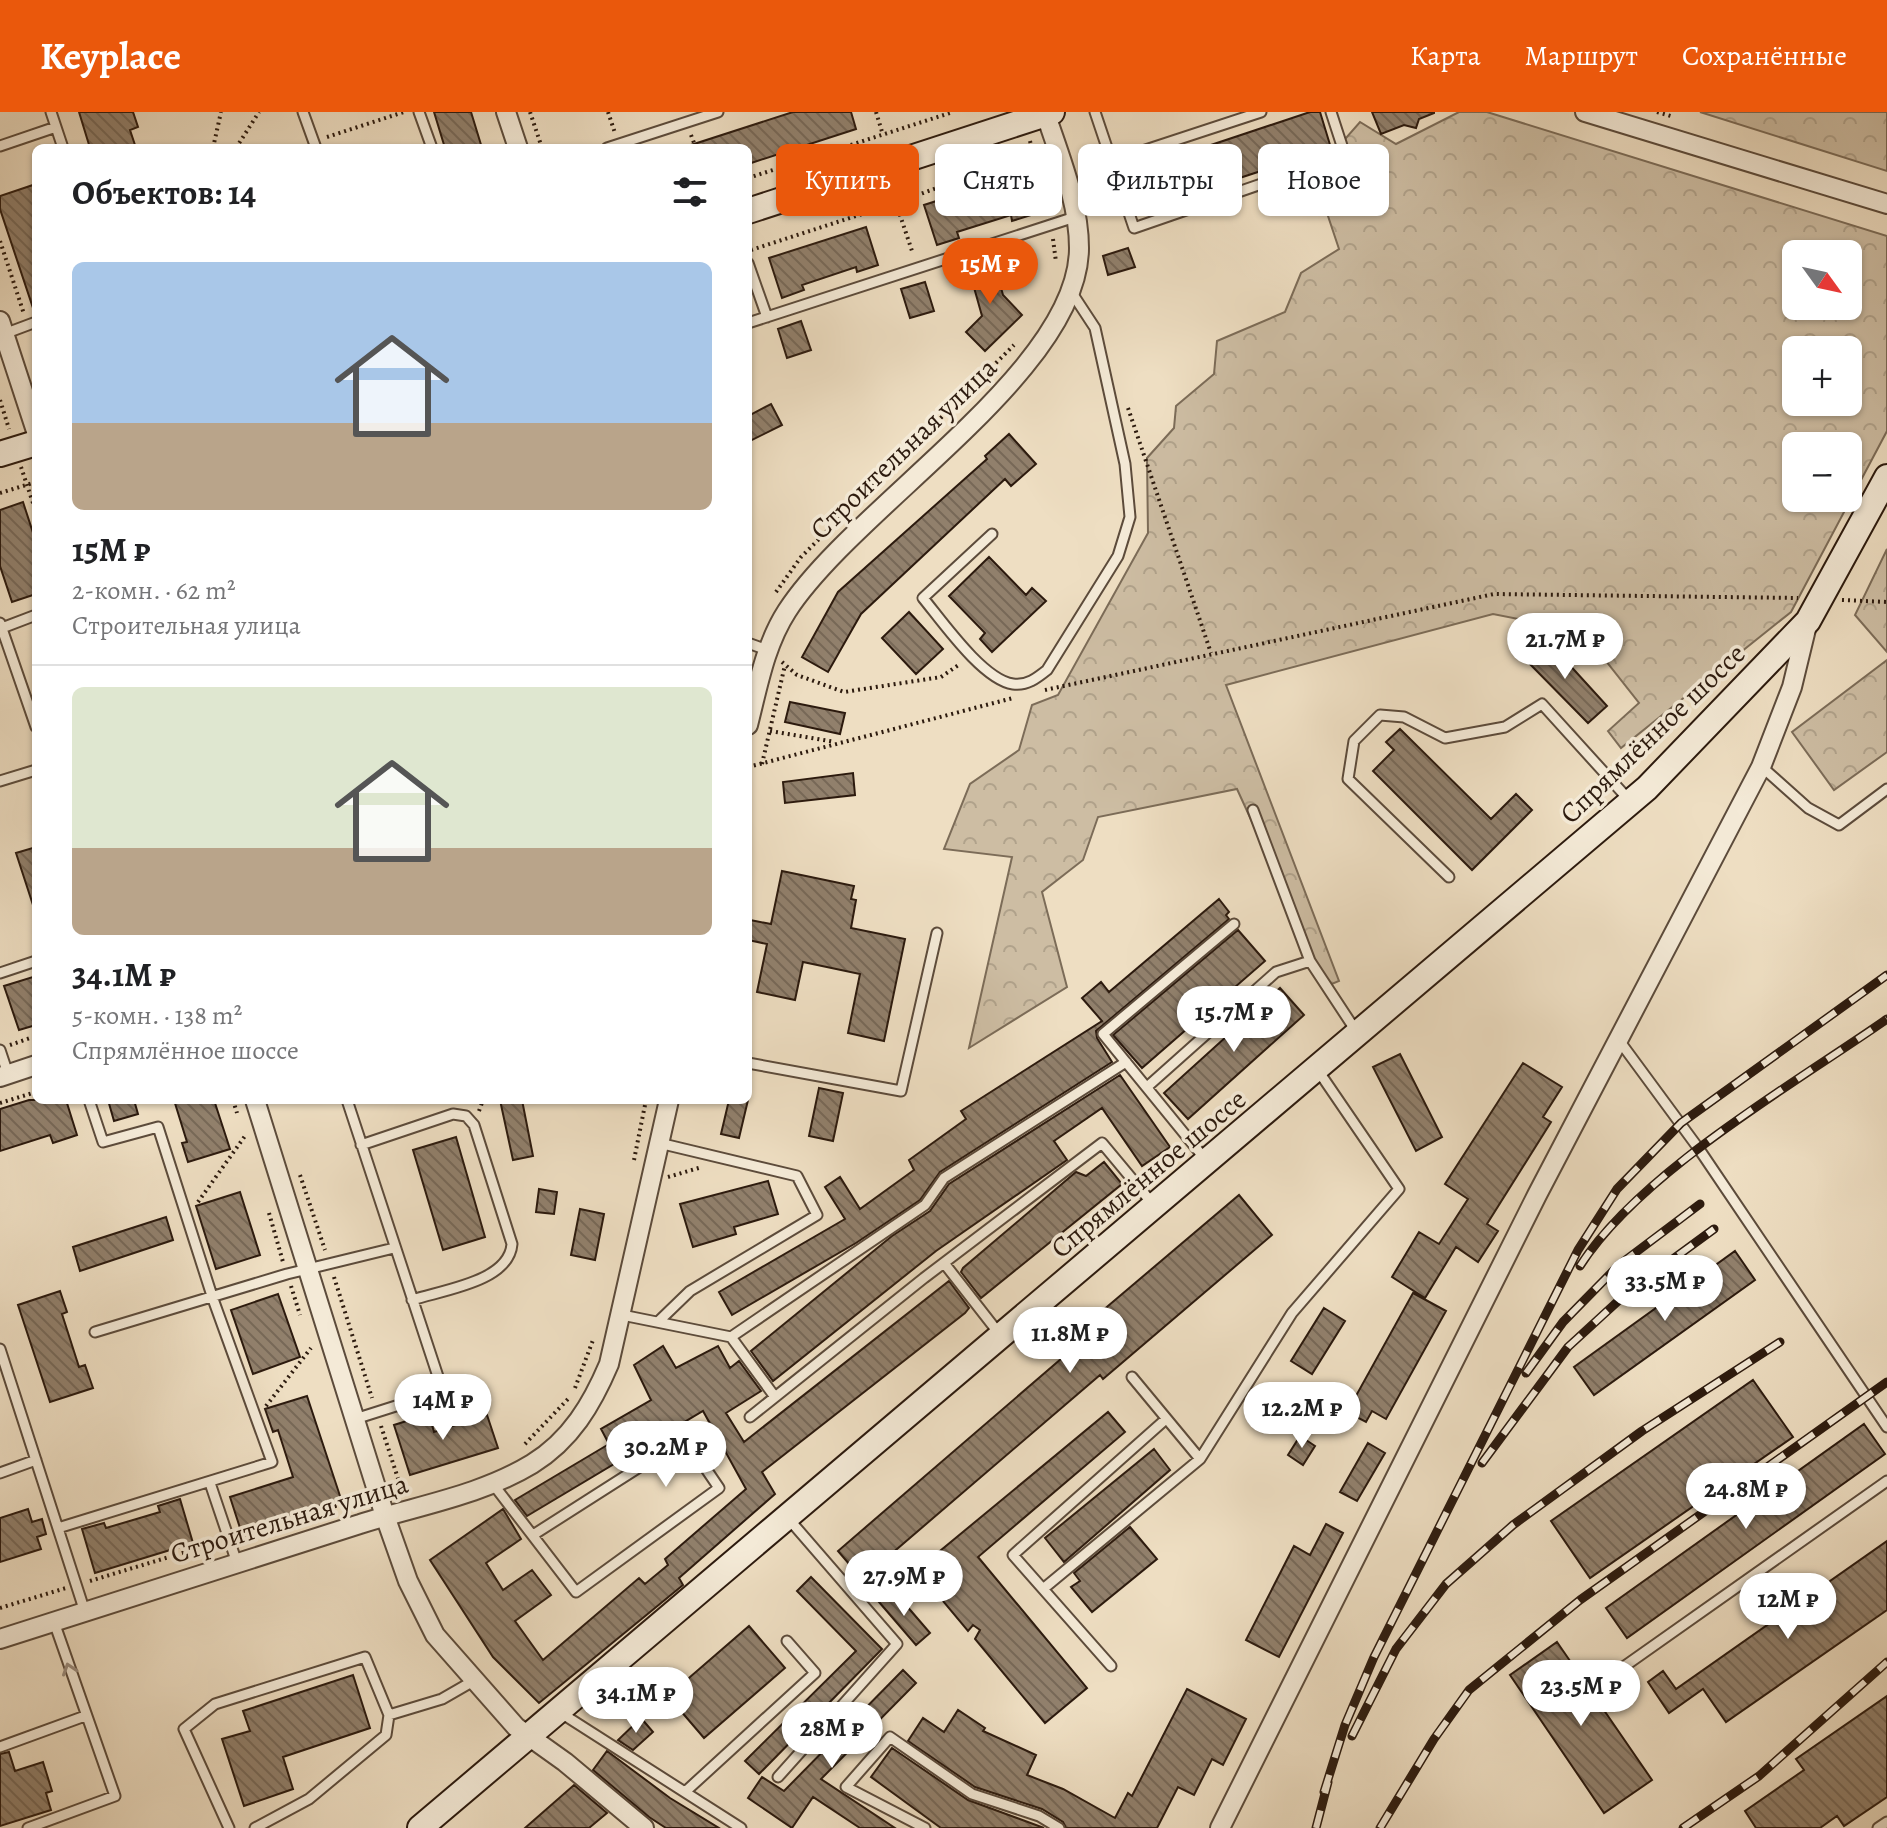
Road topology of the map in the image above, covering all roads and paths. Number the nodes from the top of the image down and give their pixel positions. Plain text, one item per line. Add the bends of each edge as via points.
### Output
1 (51, 112) edge
2 (221, 112) edge
3 (259, 112) edge
4 (303, 112) edge
5 (404, 112) edge
6 (419, 112) edge
7 (506, 112) edge
8 (530, 112) edge
9 (608, 112) edge
10 (718, 112) edge
11 (876, 112) edge
12 (953, 112) edge
13 (1095, 112) edge
14 (1261, 112) edge
15 (1331, 112) edge
16 (1585, 112) edge
17 (1042, 115) edge
18 (56, 127) junction
19 (883, 135) junction
20 (62, 144) edge
21 (214, 144) edge
22 (239, 144) edge
23 (315, 144) edge
24 (318, 144) edge
25 (431, 144) edge
26 (517, 144) edge
27 (541, 144) edge
28 (619, 144) joint
29 (1034, 144) edge
30 (1106, 144) edge
31 (1164, 144) edge
32 (0, 146) edge
33 (752, 177) edge
34 (1242, 191) edge
35 (1887, 204) edge
36 (752, 210) edge
37 (856, 216) edge
38 (900, 216) edge
39 (1049, 216) edge
40 (1130, 216) edge
41 (1169, 216) edge
42 (1075, 217) junction
43 (1051, 225) junction
44 (0, 241) edge
45 (752, 250) edge
46 (918, 268) junction
47 (752, 274) edge
48 (1055, 275) dead end
49 (1072, 293) junction
50 (767, 317) junction
51 (752, 322) edge
52 (32, 324) edge
53 (2, 327) edge
54 (1022, 337) dead end
55 (1125, 398) dead end
56 (32, 419) edge
57 (32, 444) edge
58 (0, 454) edge
59 (1887, 477) edge
60 (32, 483) edge
61 (0, 493) edge
62 (992, 534) dead end
63 (1820, 598) junction
64 (771, 599) dead end
65 (1887, 602) edge
66 (32, 616) edge
67 (1808, 621) junction
68 (1, 625) edge
69 (752, 644) edge
70 (767, 650) junction
71 (1212, 653) junction
72 (972, 656) junction
73 (785, 665) junction
74 (1036, 692) dead end
75 (1021, 696) dead end
76 (752, 709) edge
77 (32, 715) edge
78 (770, 731) junction
79 (837, 743) junction
80 (762, 764) junction
81 (752, 766) edge
82 (1761, 767) junction
83 (32, 771) edge
84 (0, 781) edge
85 (1887, 789) edge
86 (1631, 802) junction
87 (1253, 810) dead end
88 (1449, 877) dead end
89 (1234, 924) dead end
90 (937, 933) dead end
91 (1310, 961) junction
92 (32, 962) edge
93 (0, 973) edge
94 (1358, 1034) junction
95 (32, 1037) edge
96 (1618, 1039) junction
97 (0, 1049) edge
98 (1126, 1062) junction
99 (752, 1064) edge
100 (32, 1066) edge
101 (1317, 1069) junction
102 (4, 1075) edge
103 (1147, 1087) junction
104 (32, 1093) edge
105 (0, 1103) edge
106 (90, 1104) edge
107 (256, 1104) edge
108 (348, 1104) edge
109 (645, 1104) edge
110 (668, 1104) edge
111 (245, 1136) dead end
112 (659, 1143) junction
113 (361, 1145) junction
114 (295, 1160) dead end
115 (728, 1160) junction
116 (634, 1162) dead end
117 (1207, 1162) junction
118 (650, 1182) junction
119 (1155, 1206) junction
120 (187, 1216) junction
121 (394, 1248) junction
122 (944, 1263) junction
123 (330, 1266) junction
124 (308, 1272) junction
125 (213, 1299) junction
126 (412, 1300) junction
127 (622, 1315) junction
128 (660, 1320) junction
129 (95, 1332) dead end
130 (1001, 1336) junction
131 (731, 1337) junction
132 (594, 1338) dead end
133 (311, 1348) dead end
134 (0, 1349) edge
135 (1132, 1377) dead end
136 (443, 1391) junction
137 (775, 1397) junction
138 (376, 1412) junction
139 (450, 1413) dead end
140 (750, 1417) dead end
141 (256, 1418) junction
142 (354, 1419) junction
143 (1166, 1419) junction
144 (1887, 1427) edge
145 (524, 1445) dead end
146 (1200, 1459) junction
147 (36, 1460) junction
148 (0, 1473) edge
149 (1887, 1481) edge
150 (210, 1483) junction
151 (493, 1484) junction
152 (417, 1489) dead end
153 (403, 1494) junction
154 (383, 1509) junction
155 (787, 1517) junction
156 (58, 1528) junction
157 (533, 1535) junction
158 (228, 1540) junction
159 (237, 1563) junction
160 (76, 1585) junction
161 (1043, 1589) junction
162 (0, 1608) edge
163 (85, 1612) junction
164 (54, 1622) junction
165 (0, 1639) edge
166 (787, 1641) dead end
167 (1111, 1666) dead end
168 (1622, 1668) dead end
169 (475, 1680) junction
170 (558, 1711) junction
171 (389, 1715) junction
172 (85, 1716) junction
173 (528, 1736) junction
174 (0, 1747) edge
175 (778, 1777) dead end
176 (685, 1792) junction
177 (1887, 1822) edge
178 (28, 1828) edge
179 (229, 1828) edge
180 (255, 1828) edge
181 (420, 1828) edge
182 (644, 1828) edge
183 (741, 1828) edge
184 (925, 1828) edge
185 (1059, 1828) edge
186 (1220, 1828) edge
187 (1878, 1828) edge

1 - 18 lane
2 - 21 path
3 - 22 path
4 - 23 lane
5 - 24 path
6 - 25 lane
7 - 26 street
8 - 27 path
9 - 28 path
10 - 28 lane
11 - 19 path
12 - 19 path
13 - 30 lane
14 - 31 lane
15 - 34 lane via 1345,155
16 - 35 street
17 - 29 path
17 - 36 main road
17 - 42 street, Строительная улица
18 - 20 lane
18 - 32 lane
19 - 33 path
37 - 45 path
38 - 46 path
39 - 43 path
40 - 41 lane via 1134,228
42 - 43 lane
42 - 49 street, Строительная улица via 1079,248
43 - 46 lane
43 - 48 path
44 - 52 path
46 - 50 lane
47 - 50 lane
49 - 70 street, Строительная улица via 1054,331 1022,371 816,572 786,612
49 - 72 lane via 1095,328 1125,464 1130,517 1118,556 1047,670 1032,682 1014,685 996,678
50 - 51 lane
52 - 53 lane
53 - 56 street
54 - 64 path via 801,557
55 - 71 path
57 - 58 main road
59 - 63 main road, Спрямлённое шоссе
60 - 61 path
62 - 72 lane via 923,598
63 - 65 path
63 - 67 main road, Спрямлённое шоссе
63 - 71 path via 1494,594
66 - 68 lane
67 - 82 street via 1792,687
67 - 86 main road, Спрямлённое шоссе
68 - 77 lane
69 - 70 lane
70 - 73 path
70 - 76 street, Строительная улица
71 - 74 path
72 - 73 path via 941,677 844,692 797,675
73 - 78 path
75 - 79 path
78 - 79 path
78 - 80 path
79 - 80 path
80 - 81 path
82 - 85 lane via 1808,808 1839,825
82 - 96 street
83 - 84 lane
86 - 88 lane via 1542,704 1505,727 1445,738 1404,717 1380,715 1354,741 1348,779
86 - 94 main road, Спрямлённое шоссе
87 - 91 lane
89 - 98 lane via 1103,1034
90 - 99 lane via 901,1091
91 - 94 lane
91 - 103 lane via 1276,972
92 - 93 lane
94 - 101 main road, Спрямлённое шоссе
95 - 97 path
96 - 144 lane
96 - 186 street
97 - 102 lane
98 - 103 lane
98 - 131 lane via 944,1178 925,1205
100 - 102 street
101 - 117 main road, Спрямлённое шоссе
101 - 146 lane via 1399,1189 1292,1313
103 - 117 lane
104 - 105 path
106 - 120 lane via 103,1142 158,1127
107 - 124 street
108 - 113 lane
109 - 116 path
110 - 112 street, Строительная улица
111 - 120 path
112 - 115 lane
112 - 118 street, Строительная улица
113 - 121 lane
113 - 126 lane via 453,1114 466,1116 474,1125 511,1255 493,1273
114 - 123 path
115 - 118 path
115 - 128 lane via 797,1176 817,1215 690,1291
117 - 119 main road, Спрямлённое шоссе
118 - 127 street, Строительная улица
119 - 122 lane via 1102,1143
119 - 130 main road, Спрямлённое шоссе
120 - 125 lane
121 - 123 lane
121 - 126 lane
122 - 130 lane
122 - 137 lane
123 - 124 lane
123 - 138 path
124 - 125 lane
124 - 142 street
125 - 129 lane
125 - 141 lane
126 - 136 lane
127 - 128 lane
127 - 151 street, Строительная улица via 593,1402 555,1446
128 - 131 lane
130 - 155 main road, Спрямлённое шоссе
131 - 137 lane
132 - 145 path via 572,1395
133 - 141 path
134 - 147 lane
135 - 143 lane
136 - 138 lane
136 - 139 lane
137 - 140 lane
138 - 142 lane
138 - 153 path
141 - 150 lane via 272,1462
142 - 154 street
143 - 146 lane
143 - 161 lane via 1013,1555
146 - 161 lane
147 - 148 lane
147 - 156 lane
149 - 168 lane
150 - 156 lane
150 - 158 lane
151 - 154 street, Строительная улица via 474,1493
151 - 157 lane
152 - 153 path
153 - 154 path
154 - 158 path via 342,1504
154 - 159 street, Строительная улица
154 - 169 street via 408,1581 435,1635
155 - 170 main road, Спрямлённое шоссе
155 - 175 lane via 897,1644
156 - 160 lane
157 - 157 lane via 685,1438 719,1488 576,1592
158 - 159 lane
158 - 160 path
159 - 163 street, Строительная улица
160 - 162 path
160 - 163 lane
161 - 167 lane
163 - 164 street, Строительная улица
164 - 165 street, Строительная улица
172 -> 164 lane
166 - 176 lane via 815,1673
169 - 171 lane via 442,1699
169 - 173 street
170 - 173 main road, Спрямлённое шоссе
170 - 176 lane
171 - 179 lane via 365,1657 215,1704 184,1729
171 - 180 lane via 386,1735 309,1799
172 - 174 lane
172 - 178 lane via 115,1796
173 - 181 main road, Спрямлённое шоссе
173 - 182 street
176 - 183 lane
177 - 187 lane
184 - 185 lane via 846,1787 890,1737 972,1794

